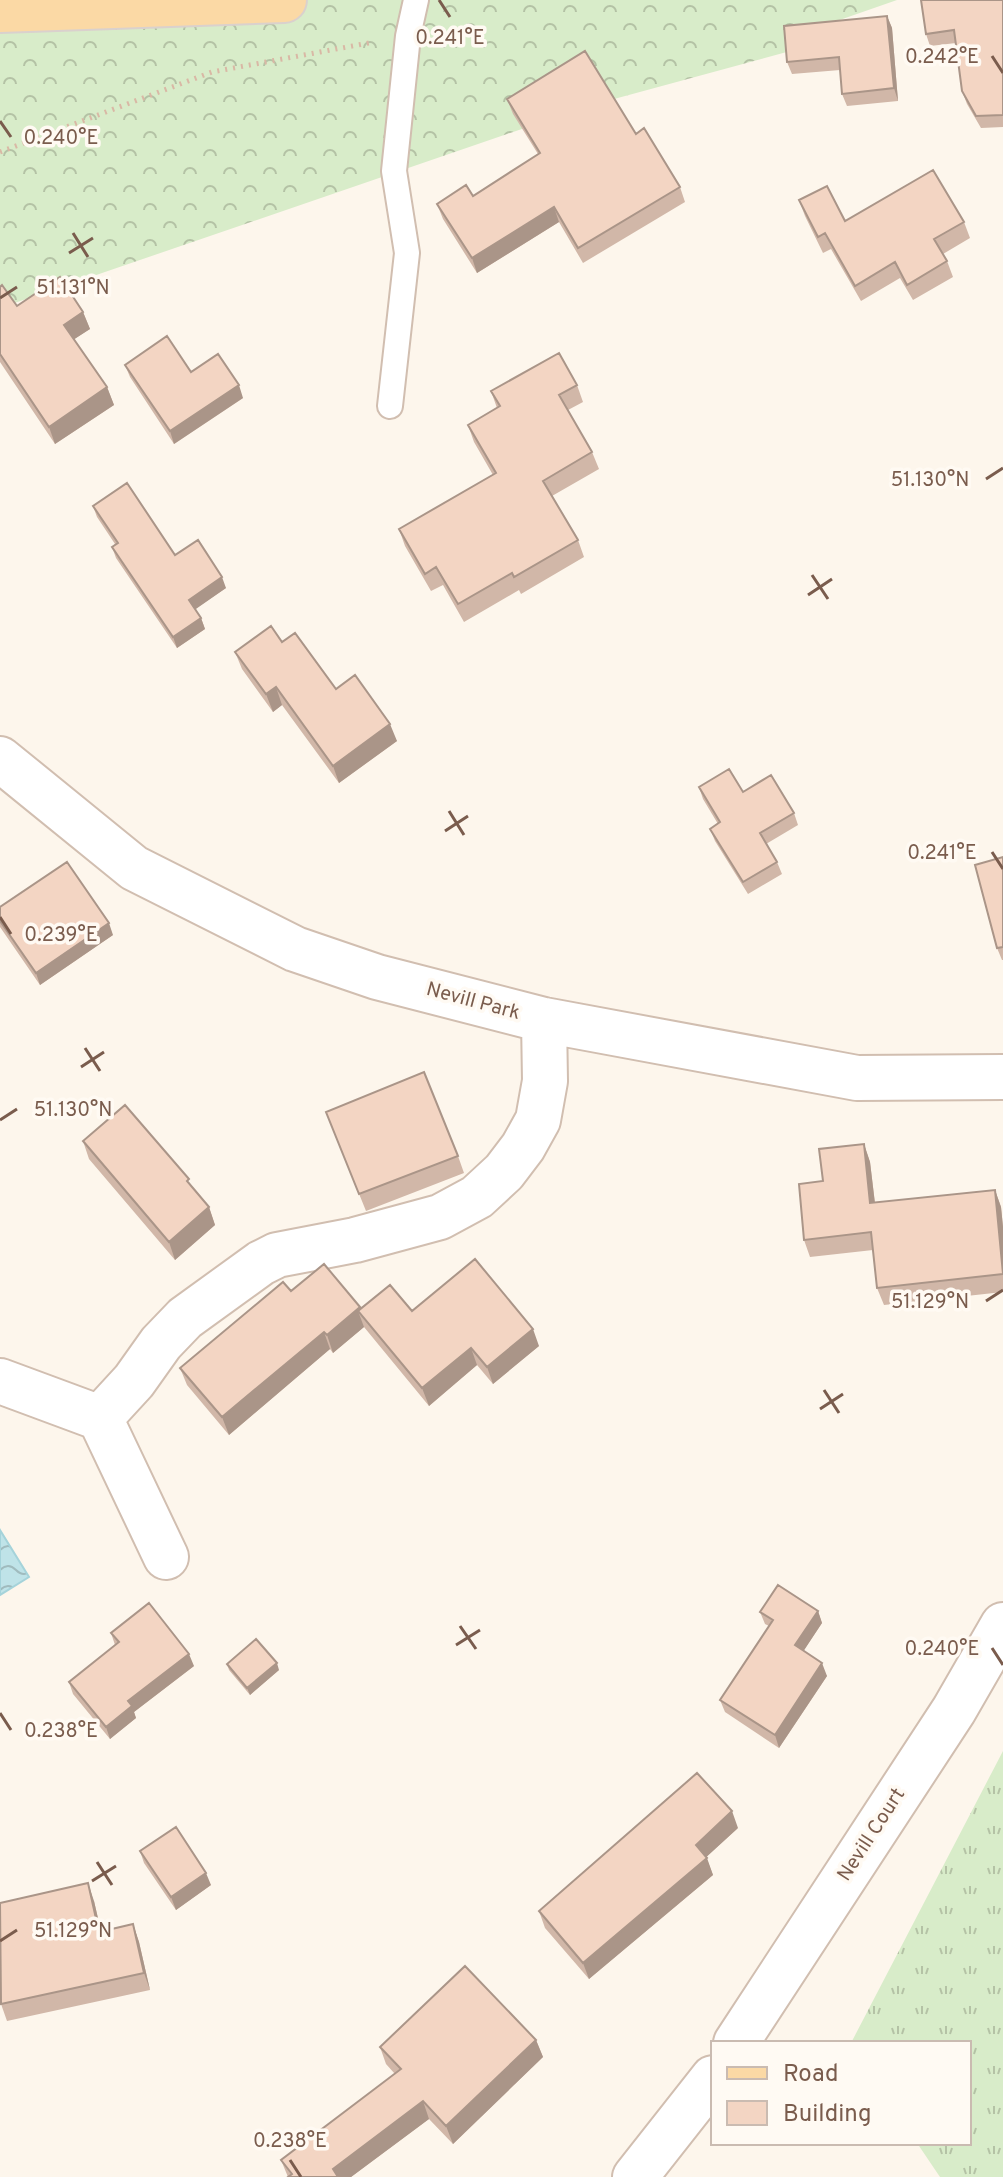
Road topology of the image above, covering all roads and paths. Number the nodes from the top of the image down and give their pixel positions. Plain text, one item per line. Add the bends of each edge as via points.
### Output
1 (284, 0) edge
2 (416, 0) edge
3 (0, 10) edge
4 (408, 36) junction
5 (0, 152) edge
6 (390, 406) dead end
7 (0, 759) edge
8 (544, 1020) junction
9 (1003, 1077) edge
10 (0, 1381) edge
11 (100, 1418) junction
12 (166, 1557) dead end
13 (1003, 1625) edge
14 (737, 2041) edge
15 (711, 2081) edge
16 (635, 2177) edge

1 - 3 main road
2 - 4 lane
4 - 5 path via 212,72
4 - 6 lane via 394,171 407,253
7 - 8 street, Nevill Park via 134,868 295,949 377,977
8 - 9 street, Nevill Park via 857,1078
8 - 11 street via 545,1081 538,1120 504,1172 477,1197 440,1217 261,1263 185,1318
10 - 11 street
11 - 12 street
13 - 14 street, Nevill Court via 954,1710
15 - 16 street

